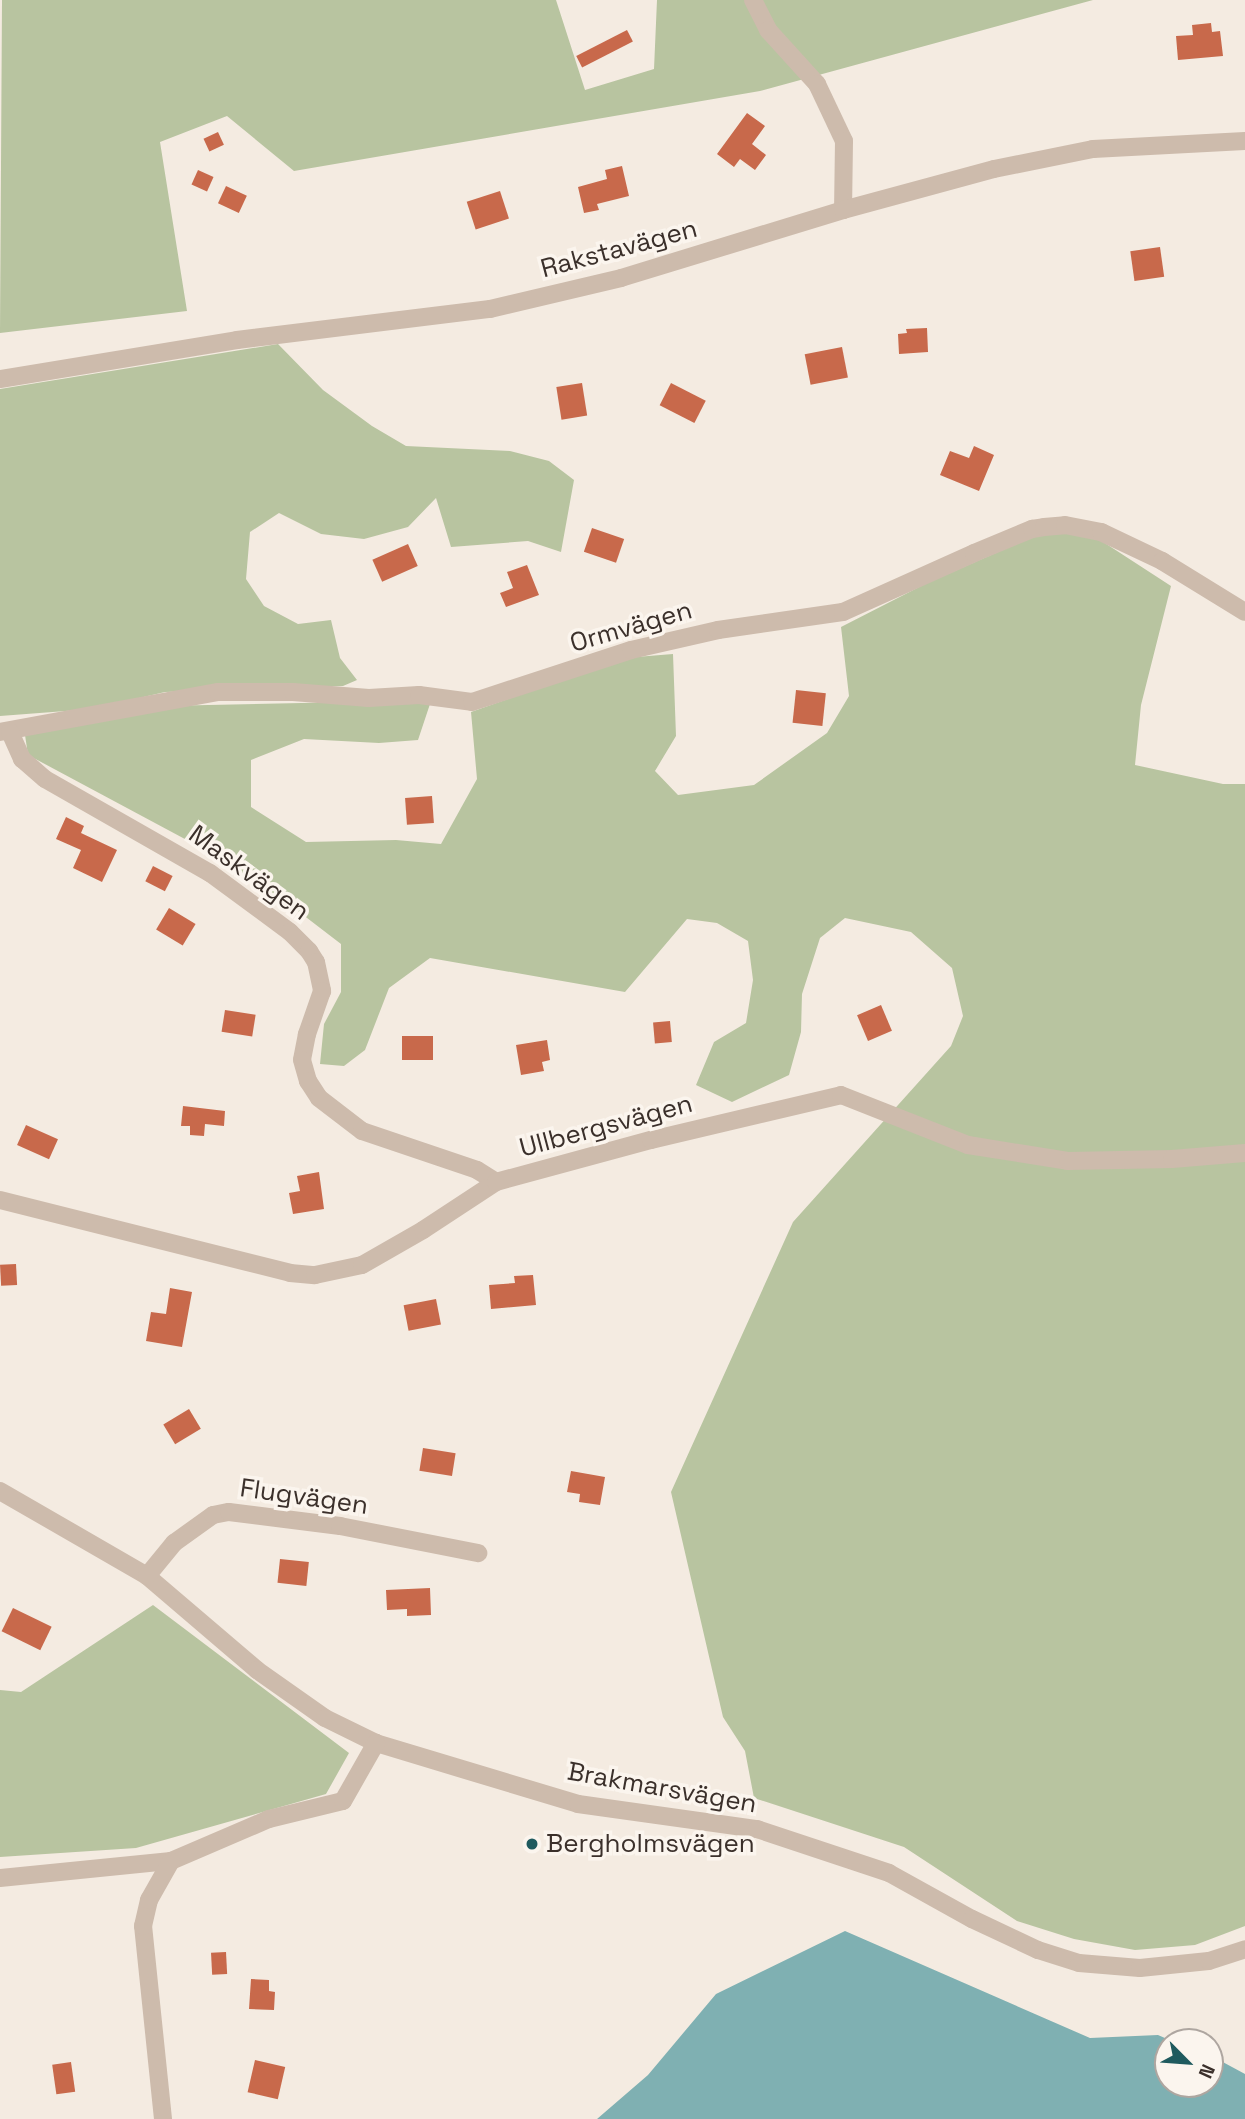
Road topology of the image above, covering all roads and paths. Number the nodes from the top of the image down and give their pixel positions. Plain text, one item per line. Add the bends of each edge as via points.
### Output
1 (753, 0) edge
2 (1245, 141) edge
3 (843, 210) junction
4 (0, 379) edge
5 (1245, 612) edge
6 (5, 732) edge
7 (1245, 1153) edge
8 (496, 1182) junction
9 (0, 1200) edge
10 (0, 1491) edge
11 (478, 1553) dead end
12 (147, 1576) junction
13 (376, 1744) junction
14 (171, 1861) junction
15 (0, 1878) edge
16 (1245, 1949) edge
17 (163, 2119) edge

1 - 3 street via 768,30 817,84 844,141
2 - 3 street, Rakstavägen via 1093,149 995,169
3 - 4 street, Rakstavägen via 621,278 490,309 237,340
5 - 6 street, Ormvägen via 1162,561 1101,532 1032,528 843,612 718,630 631,650 472,702 419,695 369,698 218,692
6 - 8 street, Maskvägen via 22,759 44,779 210,873 309,951 322,991 302,1060 307,1081 319,1098 362,1131 477,1170
7 - 8 street, Ullbergsvägen via 1068,1161 968,1144 841,1095
8 - 9 street, Ullbergsvägen via 362,1265 316,1275 290,1273
10 - 12 street, Brakmarsvägen
11 - 12 street, Flugvägen via 340,1526 229,1512 213,1516 174,1542
12 - 13 street, Brakmarsvägen via 257,1670 325,1718
13 - 14 street via 343,1801 269,1819
13 - 16 street, Brakmarsvägen via 578,1804 757,1829 889,1873 972,1919 1038,1950 1079,1963 1140,1968 1209,1961
14 - 15 street
14 - 17 street via 149,1900 143,1926

